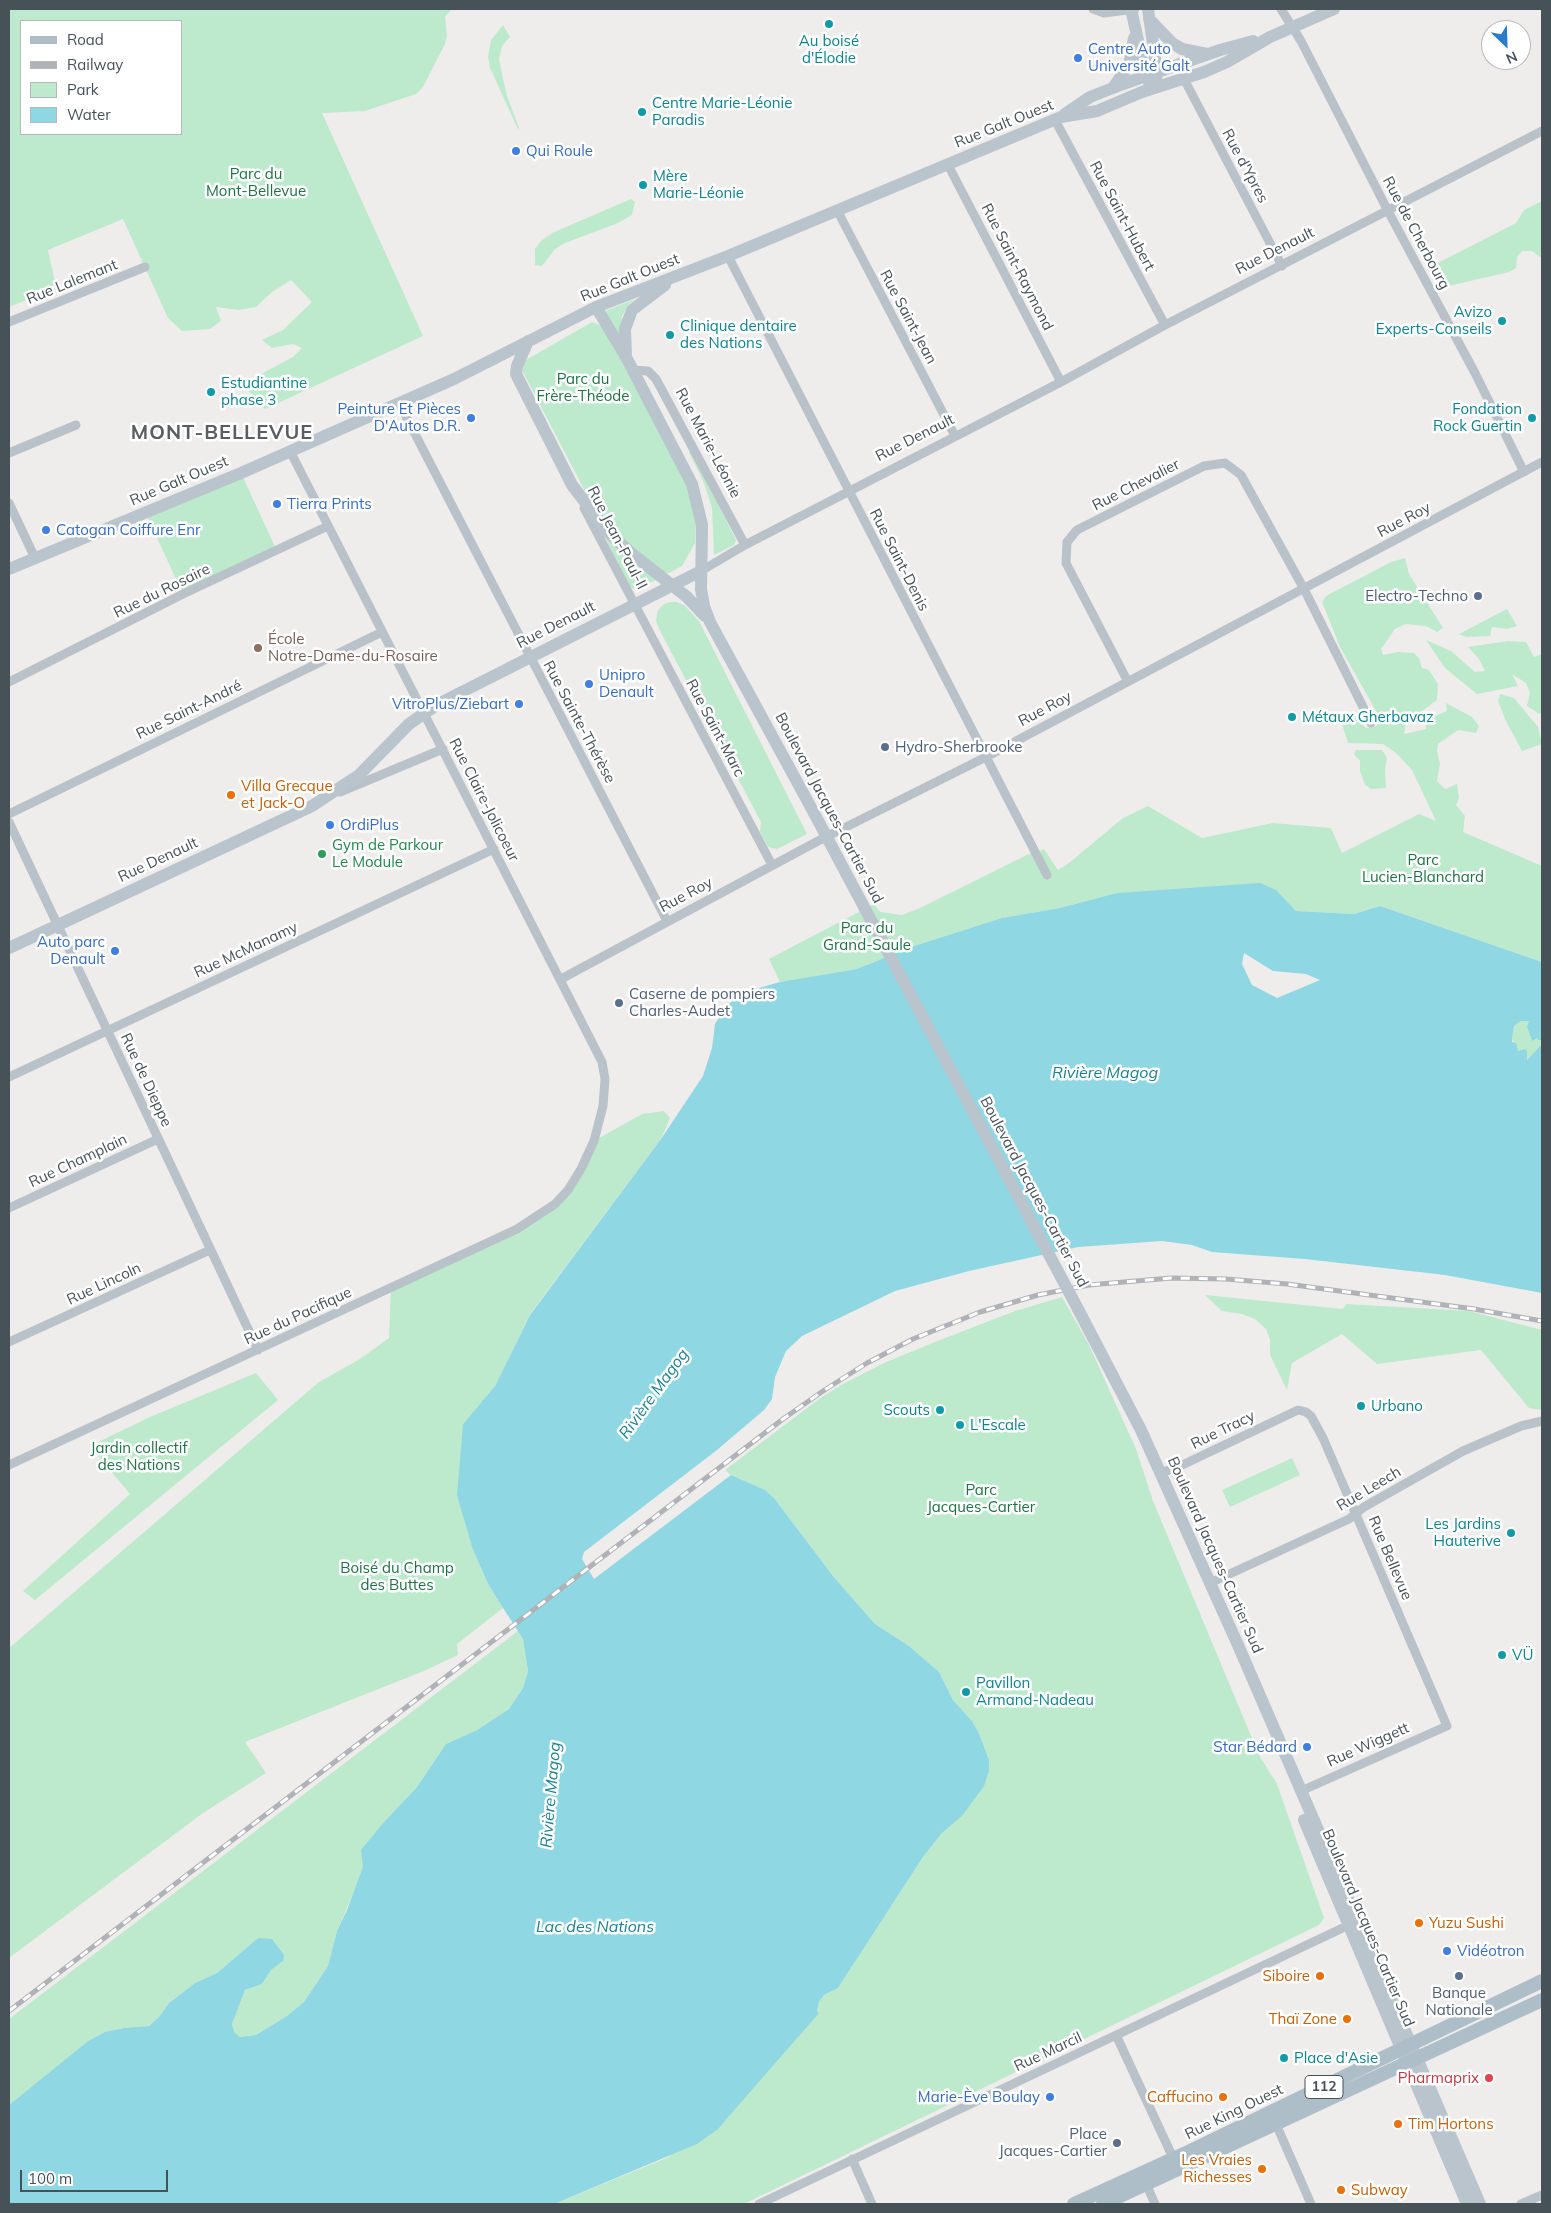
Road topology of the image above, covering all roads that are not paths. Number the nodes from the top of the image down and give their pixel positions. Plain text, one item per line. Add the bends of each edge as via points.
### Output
1 (1093, 9) edge
2 (1131, 9) edge
3 (1135, 9) edge
4 (1281, 9) edge
5 (1334, 9) edge
6 (1149, 14) edge
7 (1292, 27) junction
8 (1135, 28) junction
9 (1270, 37) junction
10 (1209, 54) junction
11 (1152, 74) junction
12 (1184, 79) junction
13 (1112, 88) junction
14 (1153, 88) junction
15 (1058, 119) junction
16 (1542, 131) edge
17 (948, 165) junction
18 (836, 210) junction
19 (1388, 211) junction
20 (728, 256) junction
21 (1282, 266) junction
22 (145, 267) dead end
23 (682, 275) junction
24 (596, 307) junction
25 (9, 322) edge
26 (1165, 325) junction
27 (528, 341) junction
28 (626, 357) junction
29 (632, 370) junction
30 (1061, 382) junction
31 (399, 403) junction
32 (76, 425) dead end
33 (955, 436) junction
34 (290, 451) junction
35 (9, 453) edge
36 (1542, 462) edge
37 (1524, 472) junction
38 (572, 485) junction
39 (848, 492) junction
40 (9, 503) edge
41 (328, 526) junction
42 (746, 545) junction
43 (35, 558) junction
44 (9, 569) edge
45 (700, 571) junction
46 (673, 586) junction
47 (1304, 589) junction
48 (634, 605) junction
49 (710, 622) junction
50 (382, 632) junction
51 (529, 657) junction
52 (1127, 680) junction
53 (9, 682) edge
54 (424, 714) junction
55 (1371, 723) dead end
56 (443, 749) junction
57 (986, 757) junction
58 (322, 800) junction
59 (9, 814) edge
60 (9, 822) edge
61 (494, 849) junction
62 (772, 865) junction
63 (1047, 875) dead end
64 (667, 921) junction
65 (58, 926) junction
66 (9, 948) edge
67 (561, 979) junction
68 (107, 1031) junction
69 (9, 1077) edge
70 (158, 1139) junction
71 (582, 1169) joint
72 (9, 1208) edge
73 (210, 1250) junction
74 (9, 1342) edge
75 (258, 1350) junction
76 (1298, 1410) joint
77 (1542, 1421) edge
78 (9, 1465) edge
79 (1160, 1473) junction
80 (1355, 1513) junction
81 (1210, 1583) junction
82 (1447, 1726) joint
83 (1301, 1791) junction
84 (1349, 1925) junction
85 (1542, 1981) edge
86 (1542, 2000) edge
87 (1116, 2035) junction
88 (1410, 2054) junction
89 (1276, 2124) junction
90 (852, 2160) junction
91 (1176, 2164) junction
92 (1144, 2179) junction
93 (1542, 2195) edge
94 (759, 2204) edge
95 (872, 2204) edge
96 (1074, 2204) edge
97 (1103, 2204) edge
98 (1155, 2204) edge
99 (1311, 2204) edge
100 (1467, 2204) edge
101 (1480, 2204) edge
102 (1521, 2204) edge

1 - 2 street via 1104,13
2 - 3 street
2 - 8 main road
4 - 7 street, Rue de Cherbourg
5 - 7 main road, Rue Galt Ouest
6 - 10 main road via 1172,43
6 - 11 main road
7 - 9 main road, Rue Galt Ouest
7 - 19 street, Rue de Cherbourg
8 - 11 main road
8 - 13 main road via 1130,65
9 - 10 main road, Rue Galt Ouest
9 - 12 main road, Rue Galt Ouest via 1227,62
10 - 11 main road, Rue Galt Ouest
11 - 13 main road, Rue Galt Ouest
11 - 14 main road
12 - 14 main road, Rue Galt Ouest
12 - 21 street, Rue d'Ypres
13 - 15 main road, Rue Galt Ouest via 1090,97
14 - 15 main road, Rue Galt Ouest via 1097,111
15 - 17 main road, Rue Galt Ouest
15 - 26 street, Rue Saint-Hubert
16 - 19 street, Rue Denault
17 - 18 main road, Rue Galt Ouest
17 - 30 street, Rue Saint-Raymond
18 - 20 main road, Rue Galt Ouest
18 - 33 street, Rue Saint-Jean
19 - 21 street, Rue Denault
19 - 37 street, Rue de Cherbourg
20 - 23 main road, Rue Galt Ouest
20 - 39 street, Rue Saint-Denis
21 - 26 street, Rue Denault
22 - 25 street, Rue Lalemant
23 - 24 main road, Rue Galt Ouest
23 - 28 main road via 632,310 625,330
24 - 27 main road, Rue Galt Ouest
24 - 28 main road
26 - 30 street, Rue Denault
27 - 31 main road, Rue Galt Ouest
27 - 38 main road, Rue Jean-Paul-II via 516,374
28 - 29 main road
29 - 42 street, Rue Marie-Léonie via 648,371 656,379
29 - 45 main road via 692,484 702,525
30 - 33 street, Rue Denault
31 - 34 main road, Rue Galt Ouest
31 - 51 street, Rue Sainte-Thérèse
32 - 35 street
33 - 39 street, Rue Denault
34 - 41 street, Rue Claire-Jolicoeur
34 - 43 main road, Rue Galt Ouest
36 - 37 street, Rue Roy
37 - 47 street, Rue Roy
38 - 46 main road, Rue Jean-Paul-II via 607,531
38 - 48 street, Rue Jean-Paul-II
39 - 42 street, Rue Denault
39 - 57 street, Rue Saint-Denis
40 - 43 street
41 - 50 street, Rue Claire-Jolicoeur
41 - 53 street, Rue du Rosaire via 183,594
42 - 45 street, Rue Denault
43 - 44 main road, Rue Galt Ouest
45 - 46 main road, Rue Denault
45 - 49 main road, Boulevard Jacques-Cartier Sud via 700,590
46 - 48 main road, Rue Denault
46 - 49 main road, Boulevard Jacques-Cartier Sud
47 - 52 street, Rue Roy
47 - 52 street, Rue Chevalier via 1241,475 1225,463 1204,466 1077,530 1067,542 1066,563
47 - 55 street, Rue Chevalier
48 - 51 main road, Rue Denault
48 - 62 street, Rue Saint-Marc
49 - 79 main road, Boulevard Jacques-Cartier Sud, bridge via 1078,1309 1138,1423
50 - 54 street, Rue Claire-Jolicoeur
50 - 59 street, Rue Saint-André
51 - 54 main road, Rue Denault
51 - 64 street, Rue Sainte-Thérèse
52 - 57 street, Rue Roy
54 - 56 street, Rue Claire-Jolicoeur
54 - 58 main road, Rue Denault via 409,724 360,775
56 - 58 street, Rue Denault
56 - 61 street, Rue Claire-Jolicoeur
57 - 62 street, Rue Roy
57 - 63 street, Rue Saint-Denis
58 - 65 main road, Rue Denault
60 - 65 street, Rue de Dieppe
61 - 67 street, Rue Claire-Jolicoeur
61 - 68 street, Rue McManamy
62 - 64 street, Rue Roy
64 - 67 street, Rue Roy
65 - 66 main road, Rue Denault
65 - 68 street, Rue de Dieppe
67 - 71 street, Rue Claire-Jolicoeur via 602,1062 606,1079 594,1142
68 - 69 street, Rue McManamy
68 - 70 street, Rue de Dieppe
70 - 72 street, Rue Champlain
70 - 73 street, Rue de Dieppe
71 - 75 street, Rue du Pacifique via 555,1204 517,1229
73 - 74 street, Rue Lincoln
73 - 75 street, Rue de Dieppe
75 - 78 street, Rue du Pacifique
76 - 79 street, Rue Tracy via 1178,1468
76 - 80 street, Rue Bellevue via 1306,1412 1315,1422
77 - 80 street, Rue Leech via 1463,1451
79 - 81 main road, Boulevard Jacques-Cartier Sud
80 - 81 street, Rue Leech via 1349,1519
80 - 82 street, Rue Bellevue
81 - 83 main road, Boulevard Jacques-Cartier Sud
82 - 83 street, Rue Wiggett
83 - 84 main road, Boulevard Jacques-Cartier Sud via 1300,1812
83 - 88 main road, Boulevard Jacques-Cartier Sud
84 - 87 street, Rue Marcil
84 - 88 main road, Boulevard Jacques-Cartier Sud
85 - 88 main road, Rue King Ouest / 112
86 - 88 main road, Rue King Ouest / 112
87 - 90 street, Rue Marcil
87 - 91 street
88 - 89 main road, Rue King Ouest / 112
88 - 91 main road, Rue King Ouest / 112
88 - 100 main road
88 - 101 main road
89 - 91 main road, Rue King Ouest / 112
89 - 99 street
90 - 94 street, Rue Marcil
90 - 95 street
91 - 92 main road, Rue King Ouest / 112
92 - 96 main road, Rue King Ouest / 112
92 - 97 main road, Rue King Ouest / 112
92 - 98 street
93 - 102 street

